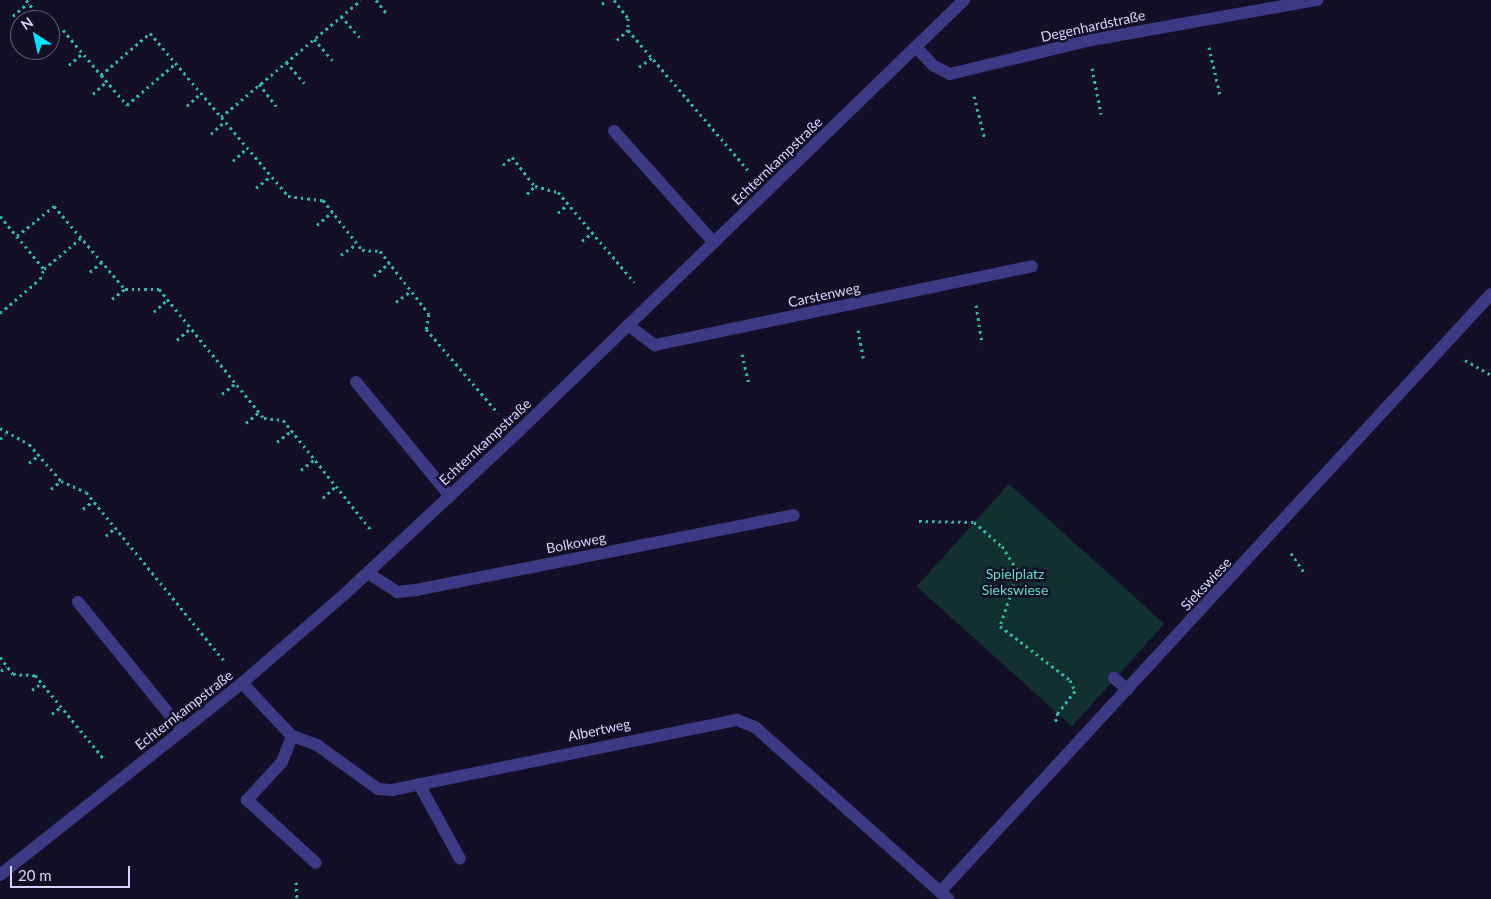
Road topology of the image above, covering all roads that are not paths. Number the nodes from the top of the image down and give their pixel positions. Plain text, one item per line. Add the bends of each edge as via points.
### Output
1 (964, 0) edge
2 (1317, 0) edge
3 (916, 47) junction
4 (614, 131) dead end
5 (714, 243) junction
6 (1032, 266) dead end
7 (1491, 294) edge
8 (628, 325) junction
9 (356, 382) dead end
10 (450, 496) junction
11 (794, 515) dead end
12 (368, 572) junction
13 (78, 602) dead end
14 (1114, 678) dead end
15 (242, 683) junction
16 (1128, 690) junction
17 (182, 730) junction
18 (292, 736) junction
19 (419, 784) junction
20 (460, 858) dead end
21 (316, 863) dead end
22 (0, 875) edge
23 (944, 895) edge

1 - 3 street, Echternkampstraße
2 - 3 street, Degenhardstraße via 1095,39 950,74 934,66
3 - 5 street, Echternkampstraße
4 - 5 street
5 - 8 street, Echternkampstraße
6 - 8 street, Carstenweg via 655,345
7 - 16 street, Siekswiese
8 - 10 street, Echternkampstraße
9 - 10 street
10 - 12 street, Echternkampstraße
11 - 12 street, Bolkoweg via 416,590 398,592
12 - 15 street, Echternkampstraße
13 - 17 street
14 - 16 street
15 - 17 street, Echternkampstraße
15 - 18 street, Albertweg
16 - 23 street, Siekswiese
17 - 22 street, Echternkampstraße
18 - 19 street, Albertweg via 317,745 378,789
18 - 21 street via 282,762 247,800
19 - 20 street
19 - 23 street, Albertweg via 737,720 755,727

